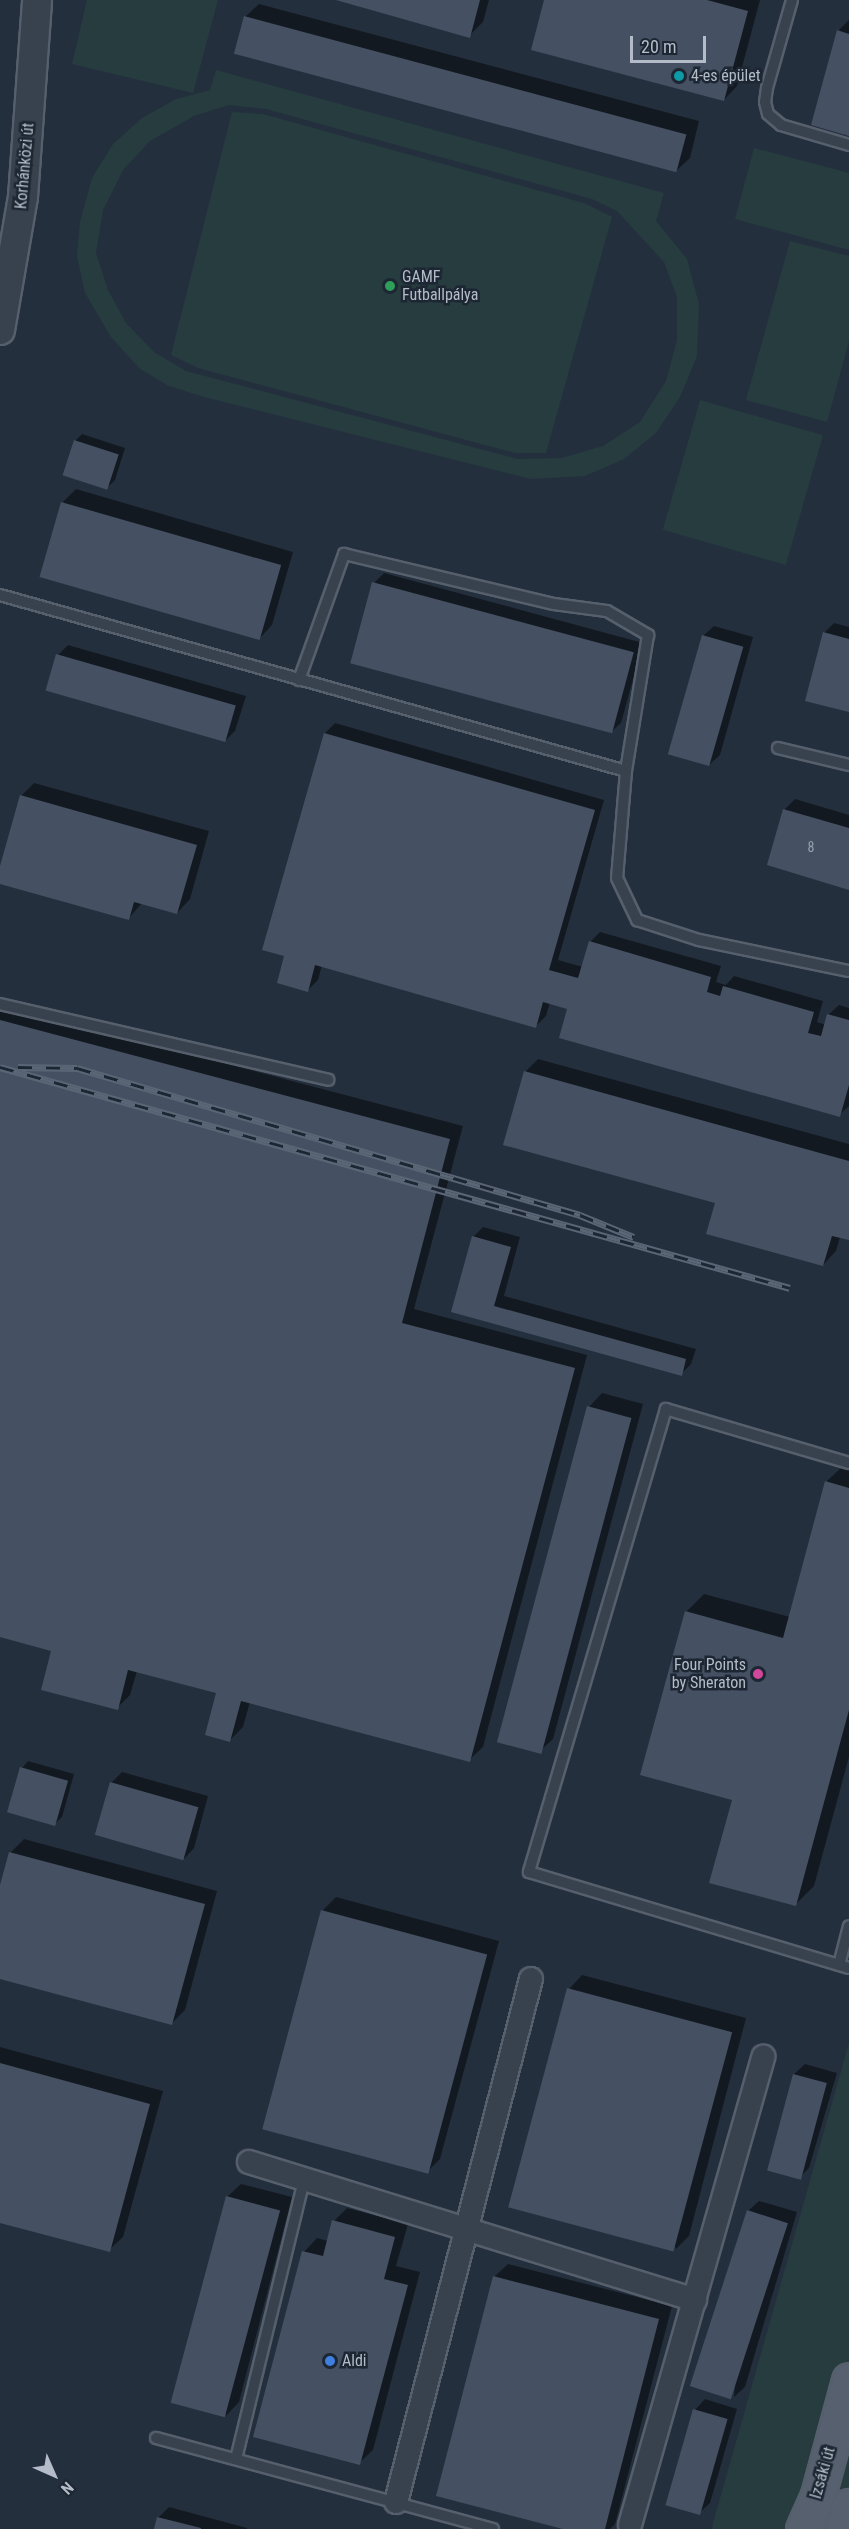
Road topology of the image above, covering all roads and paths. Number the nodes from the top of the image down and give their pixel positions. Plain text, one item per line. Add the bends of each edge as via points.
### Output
1 (36, 0) edge
2 (792, 0) edge
3 (849, 145) edge
4 (0, 330) edge
5 (0, 595) edge
6 (299, 680) junction
7 (778, 748) dead end
8 (849, 765) edge
9 (626, 771) junction
10 (849, 971) edge
11 (0, 1004) edge
12 (328, 1080) dead end
13 (849, 1463) edge
14 (849, 1926) edge
15 (844, 1967) edge
16 (531, 1979) dead end
17 (763, 2057) dead end
18 (249, 2162) dead end
19 (304, 2179) junction
20 (466, 2229) junction
21 (695, 2300) junction
22 (849, 2380) edge
23 (156, 2438) dead end
24 (236, 2459) junction
25 (396, 2502) junction
26 (849, 2506) edge
27 (630, 2525) dead end
28 (493, 2529) edge
29 (803, 2529) edge
30 (843, 2529) edge

1 - 4 street, Korhánközi út via 24,197
2 - 3 lane via 767,88 768,114 781,125
5 - 6 lane
6 - 9 lane
6 - 9 lane via 344,554 554,604 607,611 648,635
7 - 8 lane
9 - 10 lane via 617,878 637,920 699,940
11 - 12 lane
13 - 15 lane via 666,1409 529,1872
14 - 15 lane
16 - 20 street
17 - 21 street
18 - 19 street
19 - 20 street
19 - 24 lane
20 - 21 street
20 - 25 street
21 - 27 street
22 - 29 main road, Izsáki út via 818,2495
23 - 24 lane
24 - 25 lane
25 - 28 lane
26 - 30 main road, Izsáki út

